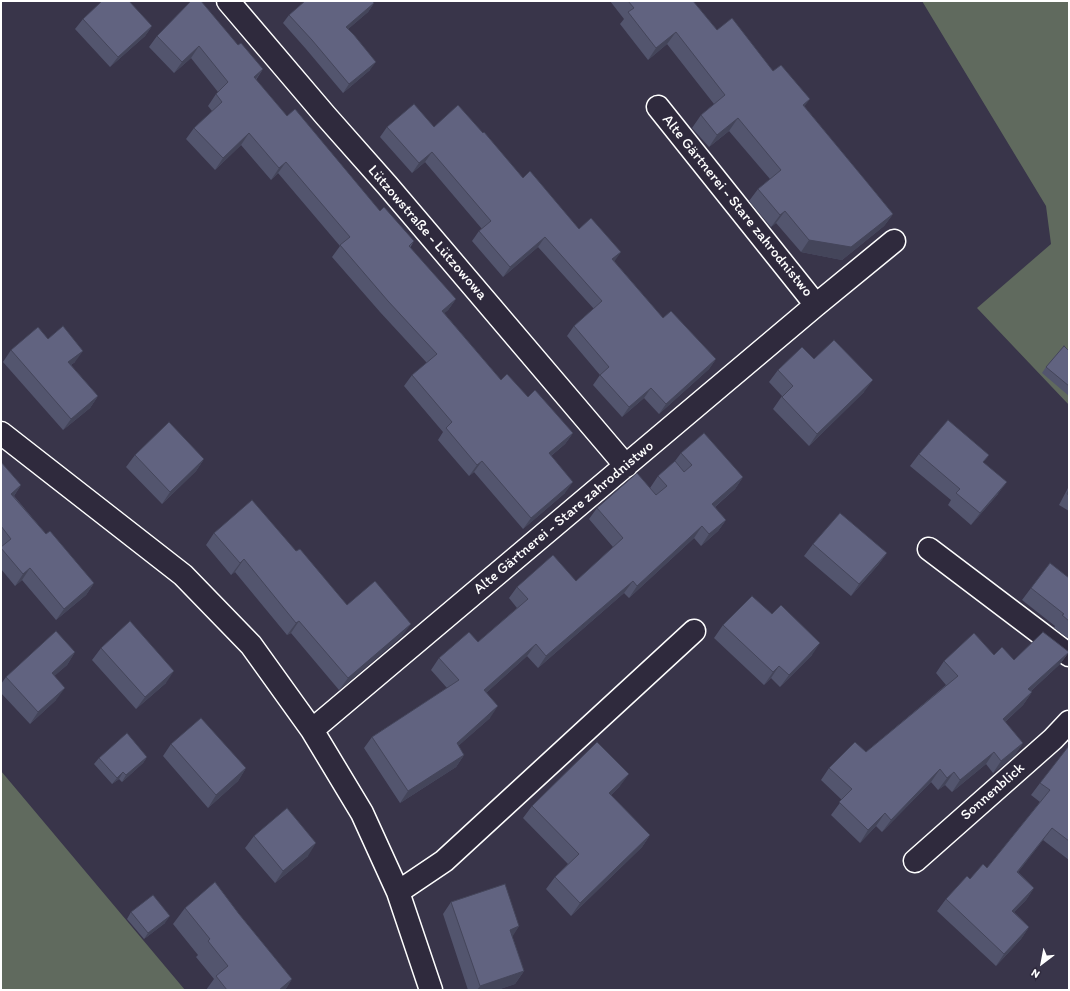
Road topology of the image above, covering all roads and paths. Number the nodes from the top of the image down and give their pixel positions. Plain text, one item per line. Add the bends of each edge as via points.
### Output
1 (228, 1) edge
2 (658, 107) dead end
3 (894, 241) dead end
4 (816, 305) junction
5 (1, 433) edge
6 (626, 466) junction
7 (929, 549) dead end
8 (694, 631) dead end
9 (1069, 655) edge
10 (1069, 722) edge
11 (312, 730) junction
12 (915, 860) dead end
13 (398, 892) junction
14 (431, 990) edge

1 - 6 street, Lützowstraße - Lützowowa
2 - 4 street, Alte Gärtnerei - Stare zahrodnistwo
3 - 4 street, Alte Gärtnerei - Stare zahrodnistwo
4 - 6 street, Alte Gärtnerei - Stare zahrodnistwo
5 - 11 street via 183,575 252,645
6 - 11 street, Alte Gärtnerei - Stare zahrodnistwo
7 - 9 street
8 - 13 street via 444,861
10 - 12 street, Sonnenblick
11 - 13 street via 362,813
13 - 14 street

